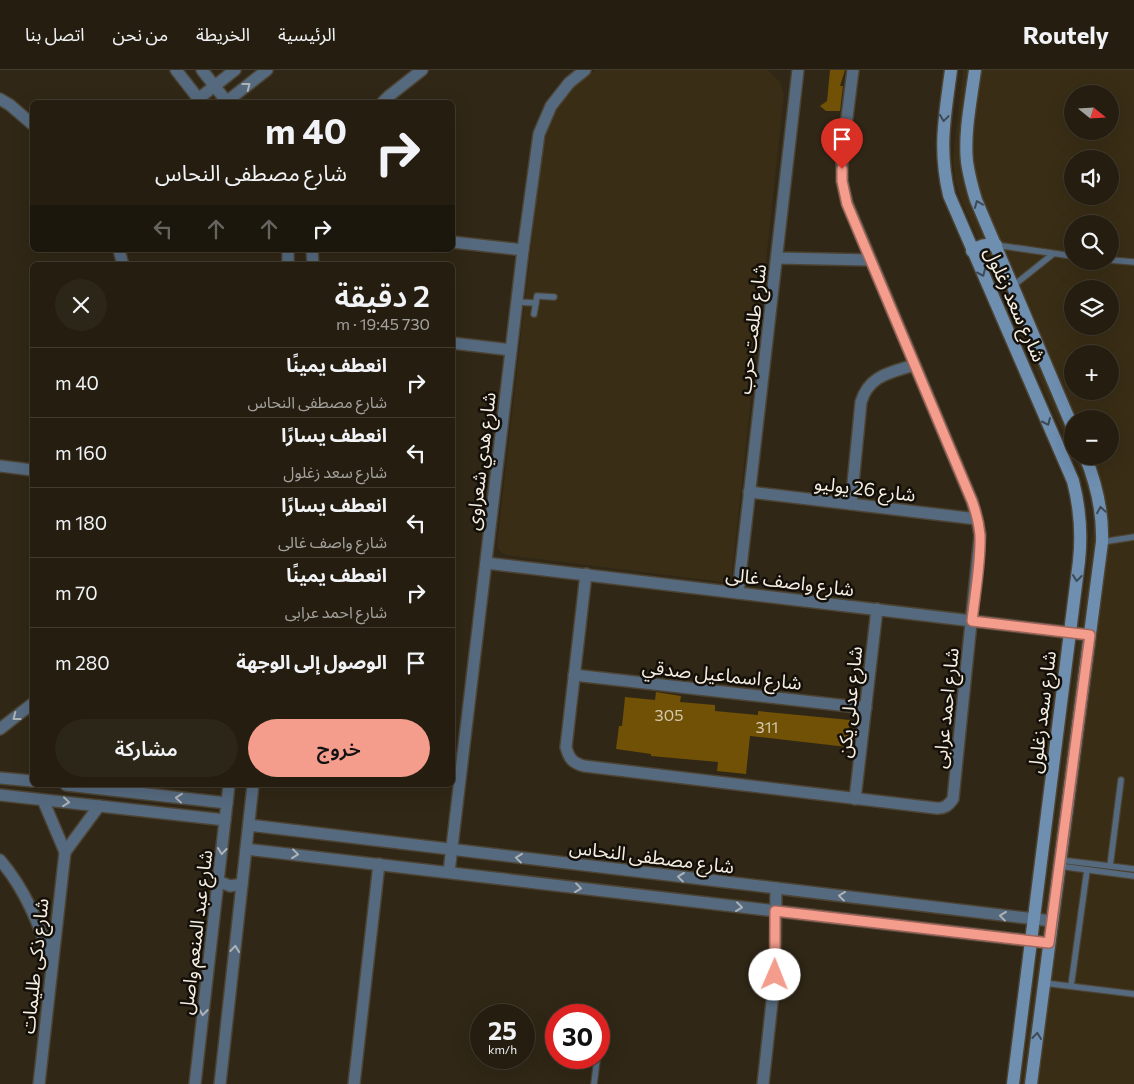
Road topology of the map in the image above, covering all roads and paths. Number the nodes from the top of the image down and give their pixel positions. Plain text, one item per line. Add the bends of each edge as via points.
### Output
1 (176, 70) edge
2 (202, 70) edge
3 (235, 70) edge
4 (267, 70) edge
5 (422, 70) edge
6 (585, 70) edge
7 (798, 70) edge
8 (853, 70) edge
9 (951, 70) edge
10 (975, 70) edge
11 (215, 86) junction
12 (0, 99) edge
13 (199, 100) edge
14 (201, 100) edge
15 (226, 100) edge
16 (230, 100) edge
17 (385, 100) edge
18 (30, 122) edge
19 (455, 242) edge
20 (996, 245) junction
21 (523, 250) junction
22 (972, 251) junction
23 (1054, 254) junction
24 (1064, 255) edge
25 (776, 258) junction
26 (870, 260) junction
27 (1119, 261) edge
28 (1134, 262) edge
29 (1013, 286) junction
30 (992, 295) junction
31 (554, 296) dead end
32 (517, 302) junction
33 (536, 303) junction
34 (534, 314) dead end
35 (455, 342) edge
36 (511, 350) junction
37 (914, 364) junction
38 (1065, 410) edge
39 (1088, 465) edge
40 (0, 466) edge
41 (30, 470) edge
42 (749, 492) junction
43 (851, 504) junction
44 (978, 519) junction
45 (1134, 537) edge
46 (1102, 542) junction
47 (486, 562) junction
48 (586, 574) junction
49 (738, 592) junction
50 (877, 609) junction
51 (972, 621) junction
52 (1070, 632) junction
53 (1090, 635) junction
54 (574, 675) junction
55 (30, 706) edge
56 (866, 708) junction
57 (0, 730) edge
58 (458, 754) edge
59 (0, 778) edge
60 (1121, 780) dead end
61 (30, 781) edge
62 (107, 787) edge
63 (229, 787) edge
64 (254, 787) edge
65 (0, 795) edge
66 (855, 799) junction
67 (43, 800) junction
68 (227, 803) junction
69 (99, 806) junction
70 (225, 820) junction
71 (249, 825) junction
72 (246, 849) junction
73 (452, 849) junction
74 (65, 852) junction
75 (0, 860) edge
76 (1060, 863) junction
77 (379, 864) junction
78 (1110, 866) junction
79 (1134, 869) edge
80 (1087, 870) junction
81 (449, 872) junction
82 (1134, 876) edge
83 (218, 881) junction
84 (242, 884) junction
85 (776, 888) junction
86 (775, 911) junction
87 (1034, 919) junction
88 (1052, 922) junction
89 (1031, 941) junction
90 (1049, 943) junction
91 (52, 963) junction
92 (1044, 983) junction
93 (1071, 986) junction
94 (1134, 994) edge
95 (596, 1069) edge
96 (39, 1084) edge
97 (195, 1084) edge
98 (220, 1084) edge
99 (354, 1084) edge
100 (594, 1084) edge
101 (763, 1084) edge
102 (1013, 1084) edge
103 (1031, 1084) edge

1 - 13 street
2 - 11 street
3 - 11 street
16 -> 4 street
5 - 17 street
6 - 21 street, شارع هدي شعراوى via 569,83 551,106 539,134
7 - 25 street, شارع طلعت حرب
8 - 26 street, شارع احمد عرابى via 842,181 847,204
9 -> 22 street, شارع سعد زغلول via 943,128 944,173 949,195
20 -> 10 street, شارع سعد زغلول via 976,200 967,160
11 - 14 street
11 - 15 street
12 - 18 street
19 - 21 street
20 - 22 street via 987,244
20 - 23 lane
20 - 29 street, شارع سعد زغلول
21 - 32 street, شارع هدي شعراوى
22 -> 30 street, شارع سعد زغلول
23 - 24 lane
23 - 29 lane
25 - 26 street
25 - 42 street, شارع طلعت حرب
26 - 37 street, شارع احمد عرابى
27 - 28 lane
29 - 30 street
29 - 38 street, شارع سعد زغلول
30 -> 52 street, شارع سعد زغلول via 1073,481 1078,501 1081,541
31 - 33 lane via 538,295
32 - 33 lane
32 - 36 street, شارع هدي شعراوى
33 - 34 lane
35 - 36 street
36 - 47 street, شارع هدي شعراوى
37 - 43 street via 874,380 863,394
37 - 44 street, شارع احمد عرابى
46 -> 39 street, شارع سعد زغلول via 1099,495
40 - 41 street
42 - 43 street, شارع 26 يوليو
42 - 49 street, شارع طلعت حرب
43 - 44 street, شارع 26 يوليو
44 - 51 street, شارع احمد عرابى via 979,554
45 - 46 lane
46 - 53 street, شارع سعد زغلول
47 - 48 street, شارع واصف غالى
47 - 58 street, شارع هدي شعراوى
48 - 49 street, شارع واصف غالى
48 - 54 street, شارع احمد عرابى
49 - 50 street, شارع واصف غالى
50 - 51 street, شارع واصف غالى
50 - 56 street, شارع عدلى يكن
51 - 52 street, شارع واصف غالى
51 - 66 street, شارع احمد عرابى via 953,800 942,809
52 - 53 street, شارع واصف غالى
52 - 87 street, شارع سعد زغلول
53 - 76 street, شارع سعد زغلول
54 - 56 street, شارع اسماعيل صدقي
54 - 66 street, شارع احمد عرابى via 566,747 575,764
55 -> 57 street
56 - 66 street, شارع عدلى يكن
58 - 73 street, شارع هدي شعراوى
59 - 61 street
60 - 78 lane
68 -> 62 street
63 - 68 street, شارع عبد المنعم واصل
64 - 71 street
65 - 67 street
67 -> 69 street
67 - 74 street, شارع ذكى طليمات
68 - 70 street, شارع عبد المنعم واصل
69 - 70 street
69 - 74 street, شارع ذكى طليمات
70 -> 83 street, شارع عبد المنعم واصل
71 - 72 street
71 - 73 street, شارع مصطفى النحاس
72 -> 77 street
72 - 84 street
73 - 81 street, شارع هدي شعراوى
85 -> 73 street, شارع مصطفى النحاس
74 - 91 street, شارع ذكى طليمات
75 - 91 street via 27,898 42,930
76 - 78 lane
76 - 80 lane
76 - 88 street, شارع سعد زغلول
77 - 81 street
77 - 99 street
78 - 79 lane
80 - 82 lane
80 - 93 lane
81 -> 86 street
83 - 84 street via 230,886
83 -> 97 street, شارع عبد المنعم واصل
98 -> 84 street
85 - 86 street
87 -> 85 street, شارع مصطفى النحاس
86 - 89 street
86 - 101 street via 775,975
87 - 88 street, شارع مصطفى النحاس
87 - 89 street, شارع سعد زغلول
88 - 90 street, شارع سعد زغلول
89 - 90 street
89 - 102 street, شارع سعد زغلول
90 - 92 street, شارع سعد زغلول
91 - 96 street, شارع ذكى طليمات
92 - 93 lane
103 -> 92 street, شارع سعد زغلول
93 - 94 lane
95 - 100 lane

